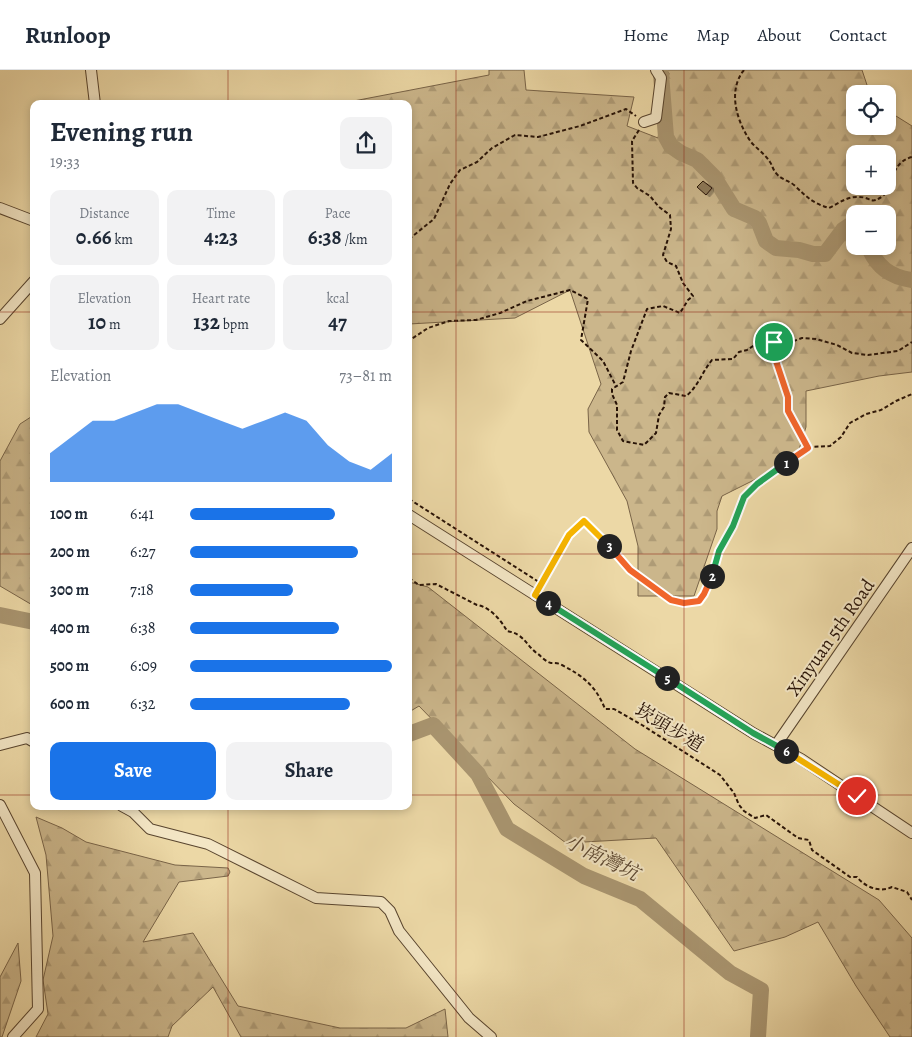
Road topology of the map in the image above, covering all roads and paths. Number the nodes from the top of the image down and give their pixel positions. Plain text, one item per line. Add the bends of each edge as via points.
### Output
1 (91, 70) edge
2 (656, 70) edge
3 (744, 70) edge
4 (95, 100) edge
5 (644, 122) junction
6 (912, 157) edge
7 (896, 167) edge
8 (884, 195) edge
9 (0, 208) edge
10 (30, 219) edge
11 (412, 237) edge
12 (30, 285) edge
13 (0, 319) edge
14 (412, 339) edge
15 (774, 342) junction
16 (912, 342) edge
17 (616, 386) junction
18 (912, 394) edge
19 (808, 448) junction
20 (412, 500) edge
21 (412, 517) edge
22 (912, 548) edge
23 (412, 580) edge
24 (542, 584) junction
25 (535, 595) junction
26 (30, 740) edge
27 (0, 745) edge
28 (776, 745) junction
29 (0, 805) edge
30 (129, 810) edge
31 (912, 834) edge
32 (912, 900) edge
33 (13, 1037) edge
34 (490, 1037) edge

1 - 4 street
2 - 5 street via 660,78 656,118
3 - 8 path via 738,81 736,113 751,142 784,180 818,205 830,208 844,199 860,196 877,201
5 - 11 path via 626,109 538,137 515,135 460,170 434,219
5 - 17 path via 632,141 632,183 670,215 671,229 663,255 667,262 676,266 693,296 680,314 663,306 647,309 623,382
6 - 7 path via 904,159
9 - 10 street
12 - 13 street
14 - 17 path via 428,328 449,321 476,320 527,301 570,290 588,299 581,340 603,361
15 - 16 path via 816,339 852,353 868,355 898,352
15 - 17 path via 761,341 739,352 733,359 712,360 693,391 686,396 669,393 659,415 656,433 644,445 623,441 617,430 617,405 612,394
15 - 19 path via 774,355 788,397 788,411
18 - 19 path via 850,422 841,437 830,446
19 - 24 path via 744,497 699,601 684,603 671,600 630,570 584,521 569,535
20 - 24 path
21 - 25 street
22 - 28 street, Xinyuan 5th Road
23 - 32 path, 崁頭步道 via 419,585 436,584 484,606 507,631 526,640 535,653 588,680 605,709 614,709 720,775 744,811 755,818 766,815 798,838 809,840 812,850 865,886 886,890 892,887 907,892
24 - 25 path
25 - 28 street
26 - 27 street
28 - 31 street
29 - 33 street via 35,874 38,1009
30 - 34 street via 150,829 208,844 316,898 381,902 390,910 399,931 469,1018

